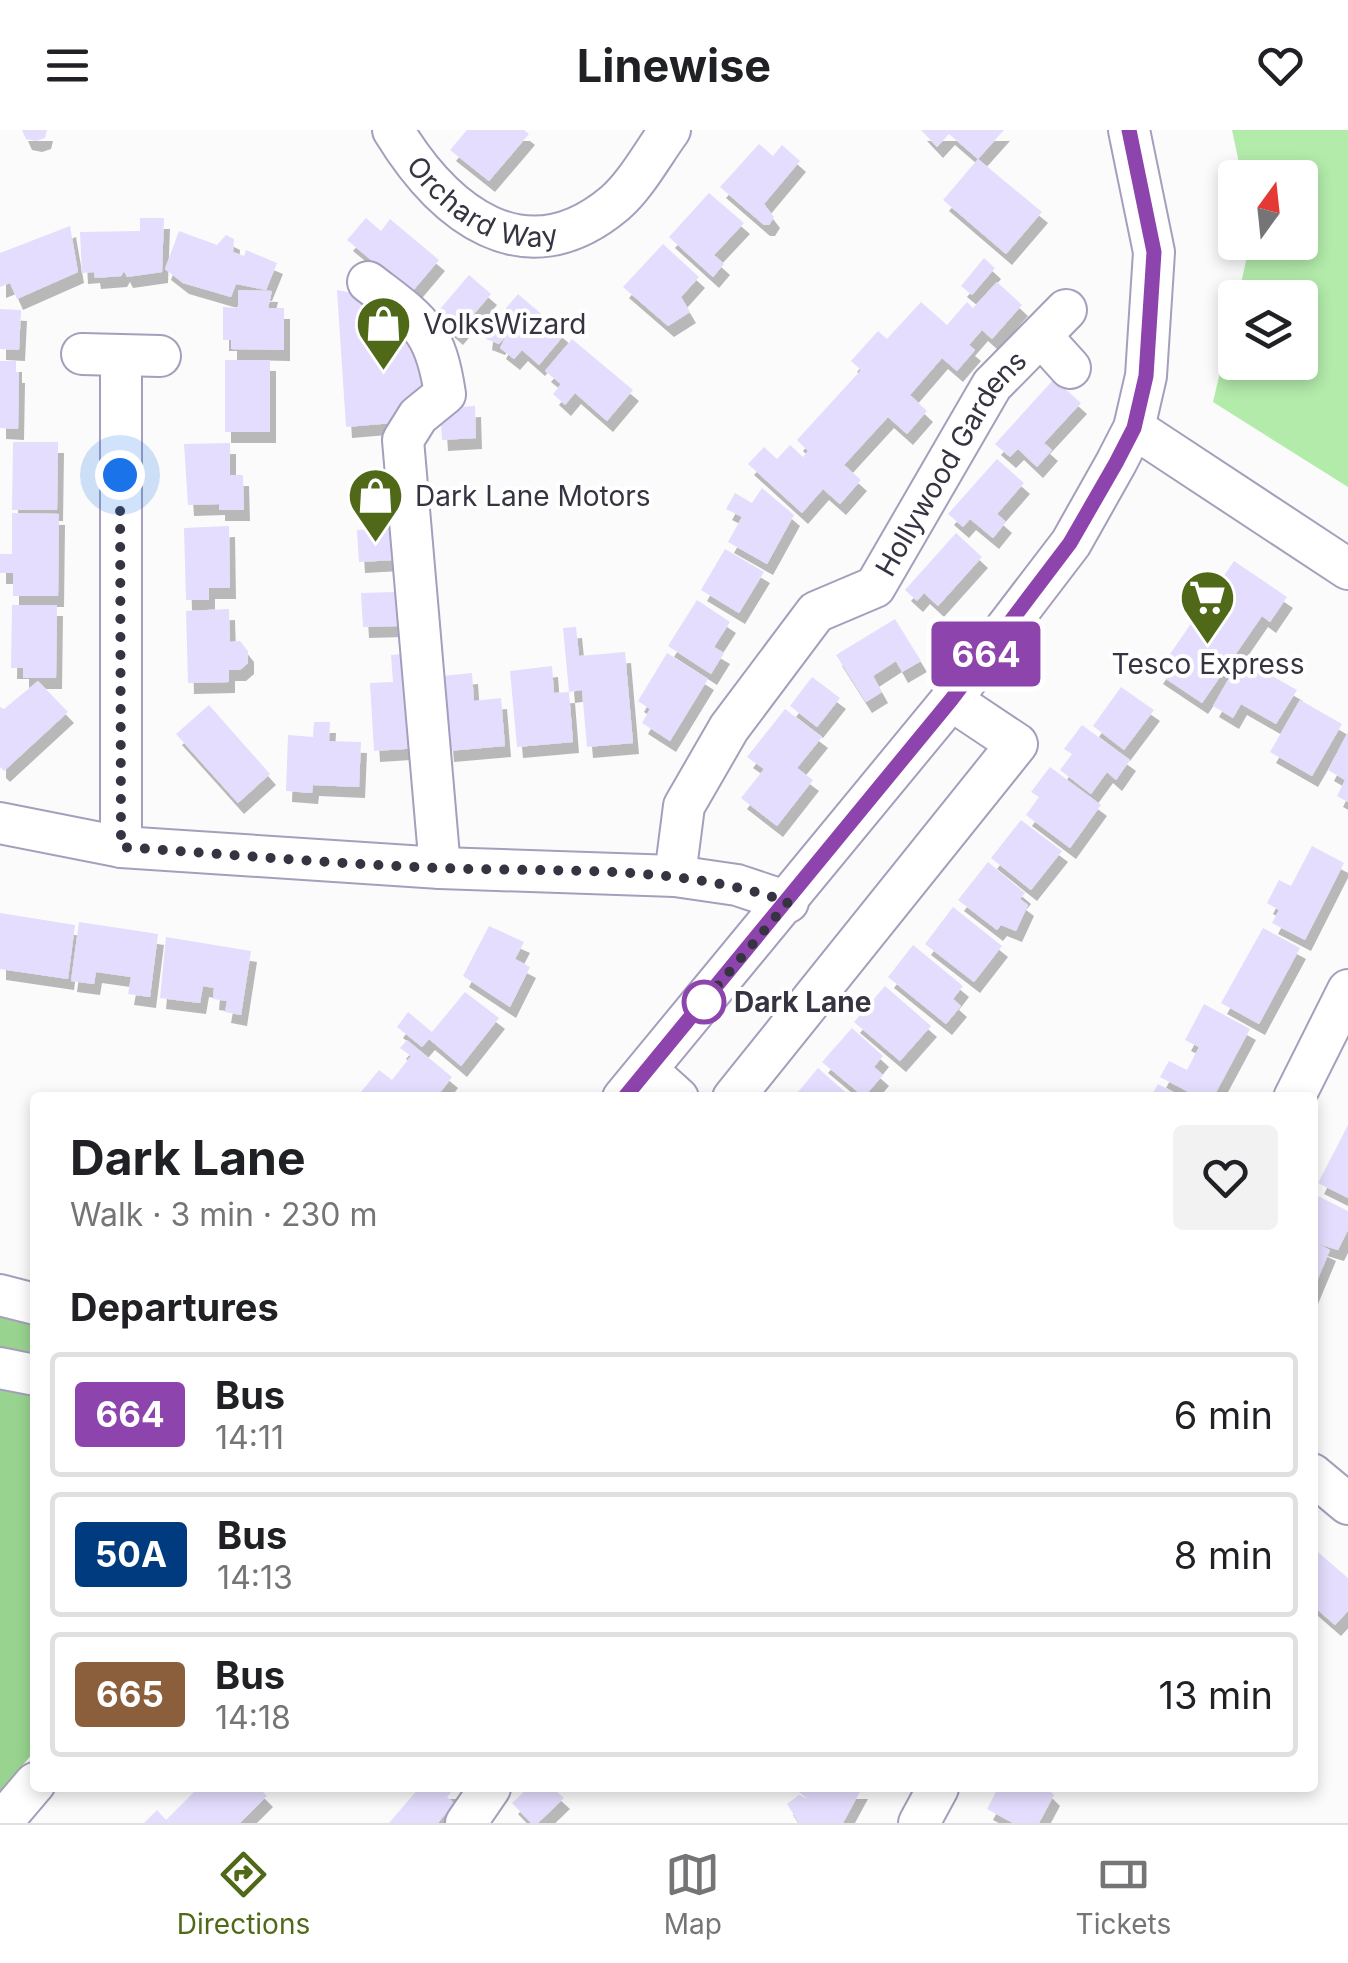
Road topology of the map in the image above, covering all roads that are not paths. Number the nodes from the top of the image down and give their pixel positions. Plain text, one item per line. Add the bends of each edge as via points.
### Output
1 (393, 130) edge
2 (670, 130) edge
3 (1129, 130) edge
4 (368, 282) dead end
5 (82, 354) dead end
6 (1070, 368) dead end
7 (1134, 428) junction
8 (1348, 569) edge
9 (951, 700) junction
10 (0, 823) edge
11 (121, 847) junction
12 (440, 868) junction
13 (675, 876) junction
14 (788, 902) junction
15 (1348, 990) edge
16 (635, 1084) edge
17 (660, 1092) edge
18 (738, 1092) edge
19 (1297, 1092) edge
20 (0, 1295) edge
21 (30, 1303) edge
22 (0, 1368) edge
23 (30, 1374) edge
24 (1318, 1479) edge
25 (1348, 1504) edge
26 (30, 1789) edge
27 (487, 1792) edge
28 (936, 1792) edge
29 (1, 1823) edge
30 (466, 1823) edge
31 (919, 1823) edge

1 - 2 street, Orchard Way via 418,171 460,213 542,239 573,230 616,202
3 - 7 street via 1154,252 1146,376
4 - 12 street via 418,320 438,350 445,394 418,416 403,440
5 - 11 street via 140,356
6 - 13 street, Hollywood Gardens via 1054,324 992,385 876,587 816,612 728,728 684,806
7 - 8 street
7 - 9 street via 1070,543
9 - 14 street
9 - 18 street via 1018,744
10 - 11 street
11 - 12 street
12 - 13 street
13 - 14 street via 737,885
14 - 16 street
15 - 19 street
16 - 17 street
20 - 21 street
22 - 23 street
24 - 25 street
26 - 29 street
27 - 30 street
28 - 31 street

